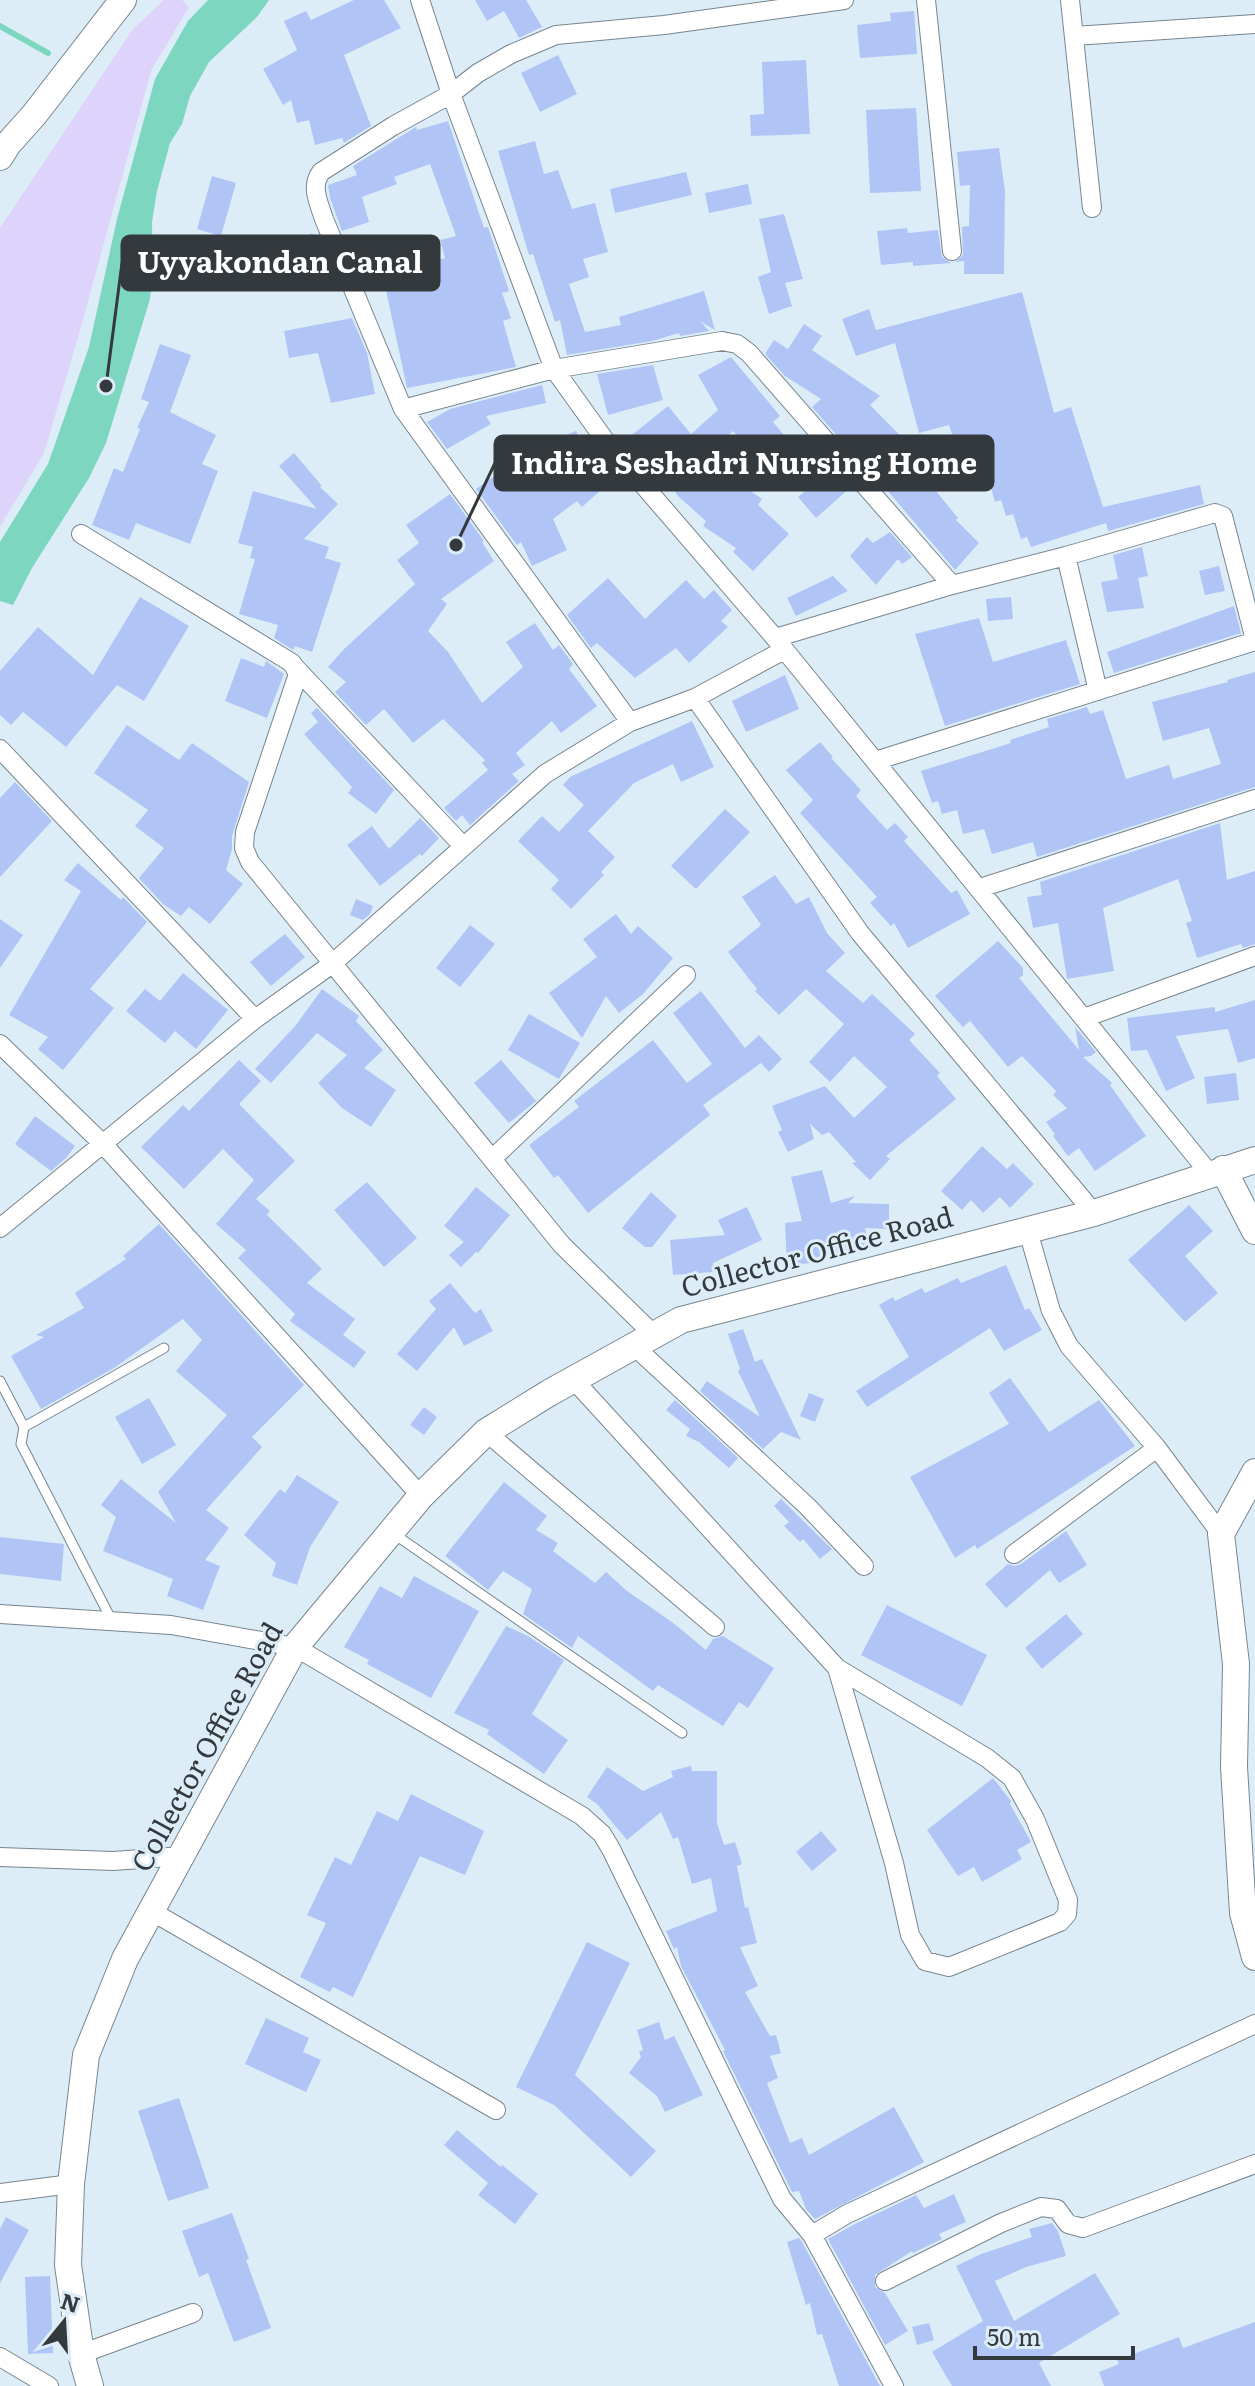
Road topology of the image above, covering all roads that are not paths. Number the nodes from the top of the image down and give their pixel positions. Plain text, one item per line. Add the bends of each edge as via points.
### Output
1 (123, 0) edge
2 (420, 0) edge
3 (844, 0) edge
4 (926, 0) edge
5 (1070, 0) edge
6 (1255, 24) edge
7 (1074, 36) junction
8 (451, 94) junction
9 (3, 146) edge
10 (1092, 208) dead end
11 (952, 251) dead end
12 (554, 369) junction
13 (403, 409) junction
14 (81, 534) dead end
15 (1066, 556) junction
16 (952, 585) junction
17 (1255, 641) edge
18 (779, 644) junction
19 (292, 663) junction
20 (1098, 691) junction
21 (695, 698) junction
22 (630, 722) junction
23 (0, 749) edge
24 (875, 761) junction
25 (1255, 799) edge
26 (463, 846) junction
27 (980, 888) junction
28 (1255, 956) edge
29 (332, 964) junction
30 (686, 975) dead end
31 (1084, 1018) junction
32 (255, 1019) junction
33 (0, 1044) edge
34 (103, 1144) junction
35 (492, 1159) junction
36 (1255, 1160) edge
37 (1217, 1172) junction
38 (1094, 1213) junction
39 (0, 1228) edge
40 (1028, 1231) junction
41 (1255, 1231) edge
42 (644, 1341) junction
43 (164, 1348) dead end
44 (573, 1379) junction
45 (0, 1381) edge
46 (24, 1427) junction
47 (486, 1432) junction
48 (1157, 1448) junction
49 (1255, 1472) edge
50 (421, 1496) junction
51 (392, 1532) junction
52 (1221, 1534) junction
53 (1014, 1554) dead end
54 (864, 1566) dead end
55 (0, 1614) edge
56 (112, 1621) junction
57 (715, 1627) dead end
58 (295, 1647) junction
59 (837, 1668) junction
60 (682, 1733) dead end
61 (183, 1856) junction
62 (0, 1857) edge
63 (151, 1911) junction
64 (1255, 1957) edge
65 (1255, 2024) edge
66 (496, 2110) dead end
67 (1255, 2164) edge
68 (71, 2184) junction
69 (0, 2193) edge
70 (812, 2235) junction
71 (885, 2281) dead end
72 (193, 2313) dead end
73 (81, 2354) junction
74 (0, 2357) edge
75 (49, 2386) edge
76 (90, 2386) edge
77 (894, 2386) edge

1 - 9 main road via 34,115
2 - 8 street
3 - 8 street via 556,35 511,54
4 - 11 street
5 - 7 street
6 - 7 street
7 - 10 street
8 - 12 street
8 - 13 street via 338,160 316,179 324,219
12 - 13 street
12 - 16 street via 722,341 737,344
12 - 18 street via 607,443
13 - 22 street
14 - 19 street
15 - 16 street
15 - 17 street via 1203,515 1223,516
15 - 20 street
16 - 18 street
17 - 20 street
18 - 21 street
18 - 24 street
19 - 26 street
19 - 29 street via 298,674 244,848
20 - 24 street
21 - 22 street
21 - 38 street via 860,933
22 - 26 street via 545,774
23 - 32 street
24 - 27 street
25 - 27 street
26 - 29 street
27 - 31 street
28 - 31 street
29 - 32 street
29 - 35 street
30 - 35 street
31 - 37 street
32 - 34 street
33 - 34 street
34 - 39 street
34 - 50 street
35 - 42 street
36 - 37 main road, Collector Office Road
37 - 38 main road, Collector Office Road
37 - 41 main road
38 - 40 main road, Collector Office Road
40 - 42 main road, Collector Office Road via 681,1320
40 - 48 street via 1051,1311 1069,1346
42 - 44 main road, Collector Office Road
42 - 54 street
43 - 46 lane
44 - 47 main road, Collector Office Road
44 - 59 street
45 - 46 lane
46 - 56 lane via 21,1444
47 - 50 main road, Collector Office Road
47 - 57 street
48 - 52 street
48 - 53 street
49 - 52 main road
50 - 51 main road, Collector Office Road
51 - 58 main road, Collector Office Road
51 - 60 lane
52 - 64 main road via 1236,1664 1234,1767 1243,1913
55 - 56 street
56 - 58 street via 171,1625
58 - 61 main road, Collector Office Road
58 - 70 street via 582,1816 602,1834 782,2199
59 - 59 street via 910,1935 925,1961 949,1967 1060,1922 1068,1900 1012,1778
61 - 62 street via 113,1861
61 - 63 main road, Collector Office Road
63 - 66 street
63 - 68 main road, Collector Office Road via 86,2055
65 - 70 street
67 - 71 street via 1083,2228 1068,2224 1057,2209 1041,2207
68 - 69 street
68 - 73 main road, Collector Office Road via 68,2265
70 - 77 street
72 - 73 street
73 - 76 main road, Collector Office Road
74 - 75 street

